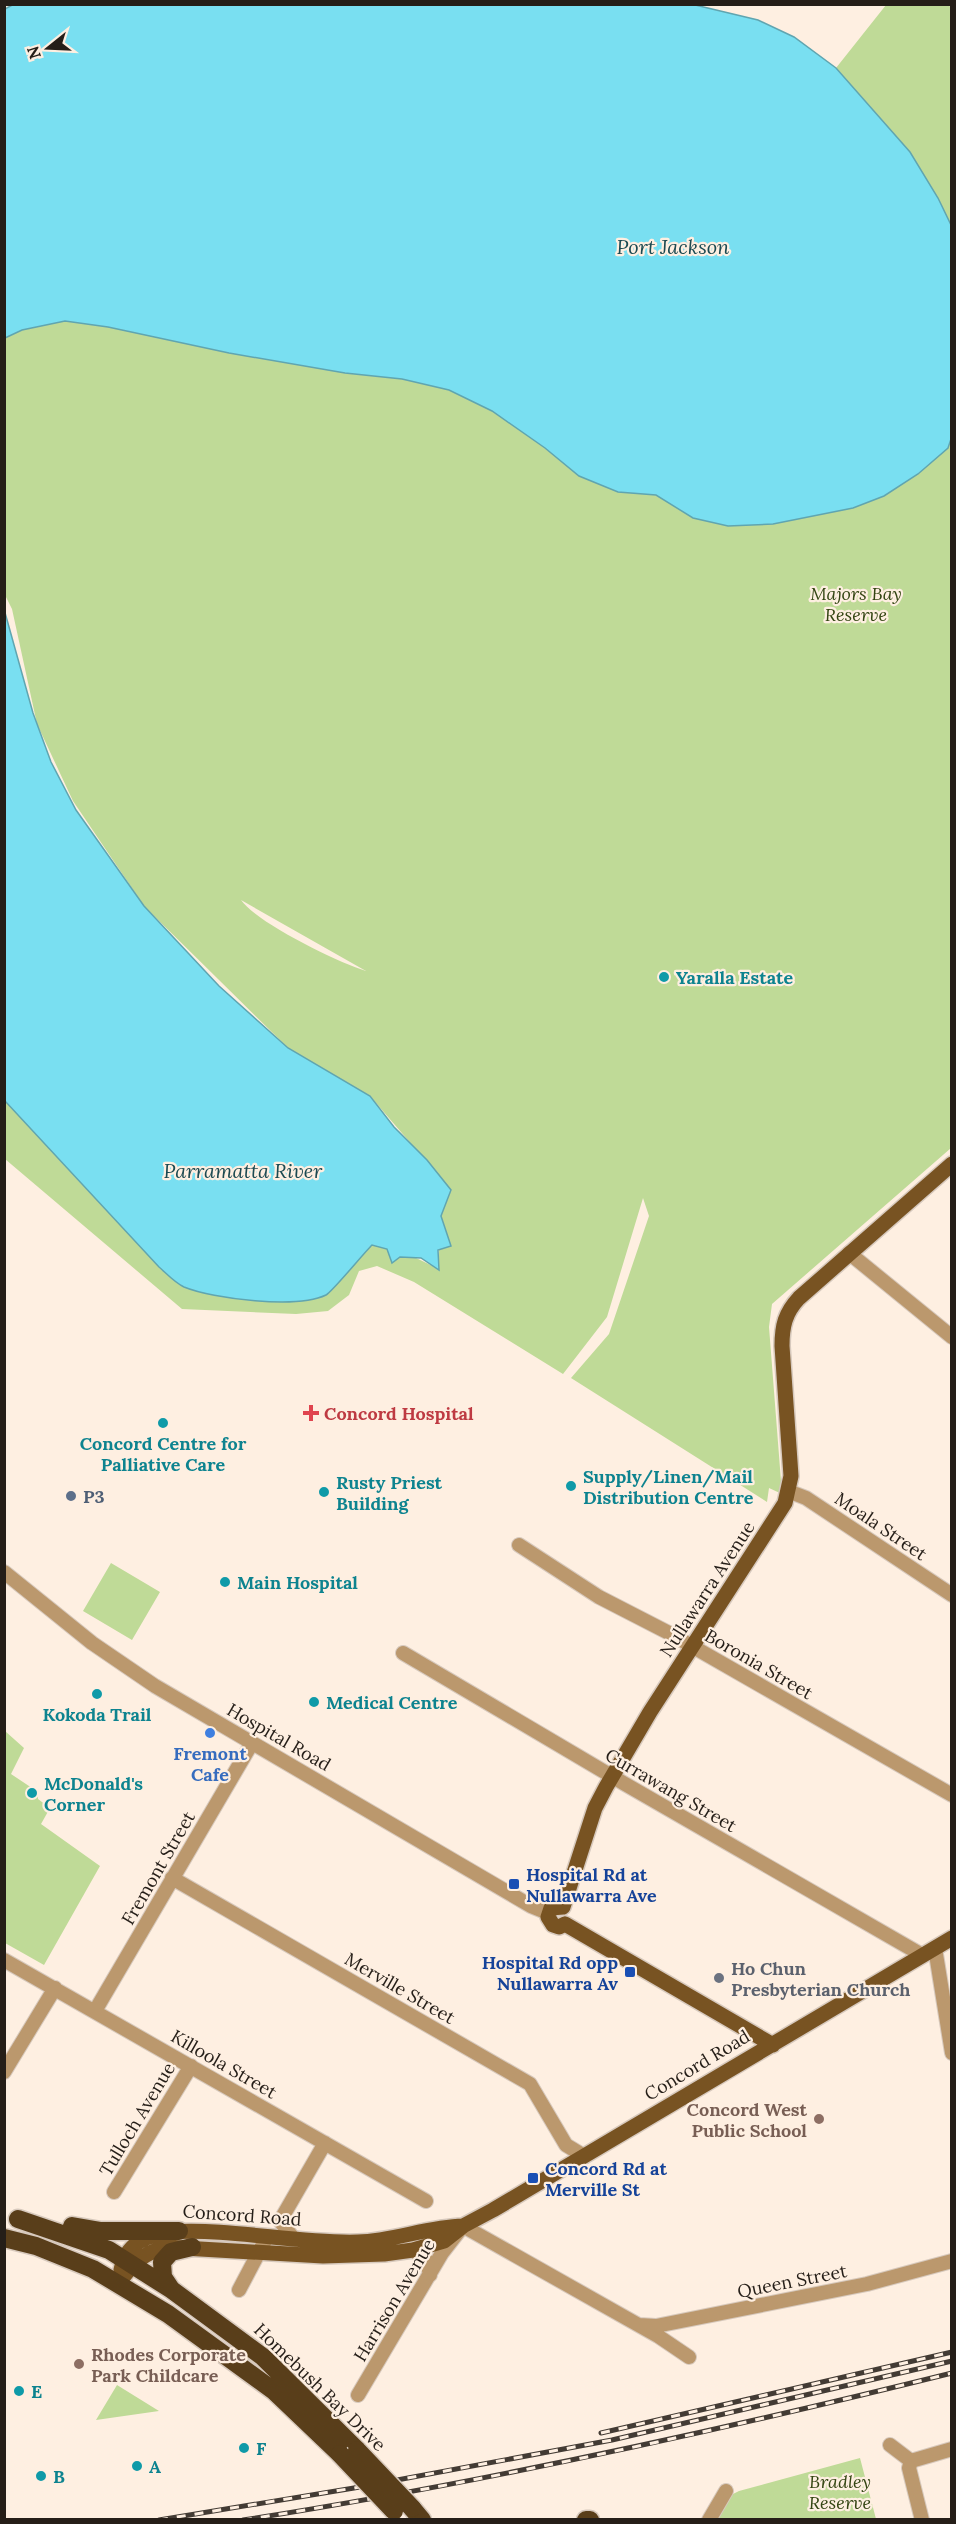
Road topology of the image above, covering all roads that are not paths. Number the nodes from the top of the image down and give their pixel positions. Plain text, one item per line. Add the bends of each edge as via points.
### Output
1 (951, 1164) edge
2 (849, 1253) junction
3 (951, 1337) edge
4 (788, 1491) junction
5 (519, 1545) dead end
6 (4, 1572) edge
7 (951, 1595) edge
8 (692, 1646) junction
9 (403, 1653) dead end
10 (252, 1743) junction
11 (612, 1777) junction
12 (951, 1795) edge
13 (172, 1878) junction
14 (563, 1907) junction
15 (548, 1913) junction
16 (565, 1924) junction
17 (951, 1938) edge
18 (929, 1952) junction
19 (4, 1960) edge
20 (55, 1988) junction
21 (95, 2011) junction
22 (773, 2044) junction
23 (951, 2053) edge
24 (191, 2066) junction
25 (4, 2072) edge
26 (325, 2143) junction
27 (584, 2156) junction
28 (114, 2192) dead end
29 (426, 2201) dead end
30 (11, 2218) edge
31 (463, 2226) junction
32 (179, 2231) junction
33 (267, 2237) junction
34 (4, 2238) edge
35 (294, 2239) junction
36 (192, 2247) junction
37 (412, 2250) junction
38 (260, 2251) junction
39 (128, 2260) junction
40 (951, 2261) edge
41 (430, 2275) junction
42 (119, 2283) junction
43 (172, 2290) junction
44 (239, 2290) dead end
45 (637, 2325) junction
46 (689, 2357) dead end
47 (358, 2395) dead end
48 (890, 2445) dead end
49 (951, 2449) edge
50 (349, 2452) junction
51 (911, 2461) junction
52 (726, 2491) dead end
53 (407, 2515) edge
54 (586, 2520) edge
55 (590, 2520) edge
56 (709, 2520) edge
57 (922, 2520) edge

1 - 2 main road, Nullawarra Avenue
2 - 3 street
2 - 4 main road, Nullawarra Avenue via 793,1305 783,1326 791,1476
4 - 7 street, Moala Street via 806,1498
4 - 8 main road, Nullawarra Avenue via 776,1520
5 - 8 street, Boronia Street via 599,1597
6 - 10 street, Hospital Road via 120,1664
8 - 11 main road, Nullawarra Avenue
8 - 12 street, Boronia Street
9 - 11 street, Currawang Street
10 - 13 street, Fremont Street
10 - 15 street, Hospital Road
11 - 14 main road, Nullawarra Avenue via 595,1808
11 - 18 street, Currawang Street
13 - 21 street, Fremont Street
13 - 27 street, Merville Street via 530,2084 566,2145
14 - 15 main road via 554,1906
14 - 16 main road via 568,1914
15 - 16 main road via 553,1925
16 - 22 main road
17 - 18 main road, Concord Road
18 - 22 main road, Concord Road
18 - 23 street
19 - 20 street, Killoola Street
20 - 21 street, Killoola Street
20 - 25 street
21 - 24 street, Killoola Street
22 - 27 main road, Concord Road
24 - 26 street, Killoola Street
24 - 28 street, Tulloch Avenue
26 - 29 street, Killoola Street
26 - 35 street via 279,2221
27 - 31 main road, Concord Road
30 - 32 highway via 101,2231
30 - 39 highway, Homebush Bay Drive via 89,2242
31 - 35 main road, Concord Road via 442,2226 407,2236 359,2242
31 - 37 main road, Concord Road via 444,2241
31 - 41 street, Harrison Avenue
31 - 45 street
32 - 33 main road, Concord Road
32 - 39 main road, Concord Road via 140,2241 129,2249
33 - 35 main road, Concord Road
33 - 38 street
34 - 42 highway via 62,2255
36 - 38 main road, Concord Road
36 - 39 main road, Concord Road via 158,2249
36 - 43 highway via 175,2250 162,2262 163,2277
37 - 38 main road, Concord Road via 350,2257
37 - 41 street via 427,2261
38 - 44 street
39 - 42 main road
39 - 43 highway, Homebush Bay Drive
40 - 45 street, Queen Street via 855,2286 656,2326
41 - 47 street, Harrison Avenue
42 - 50 highway, Homebush Bay Drive via 199,2335
43 - 50 highway, Homebush Bay Drive via 262,2357 312,2403
45 - 46 street
48 - 51 street
49 - 51 street
50 - 53 highway, Homebush Bay Drive, bridge
51 - 57 street via 909,2468
52 - 56 street
54 - 55 highway

